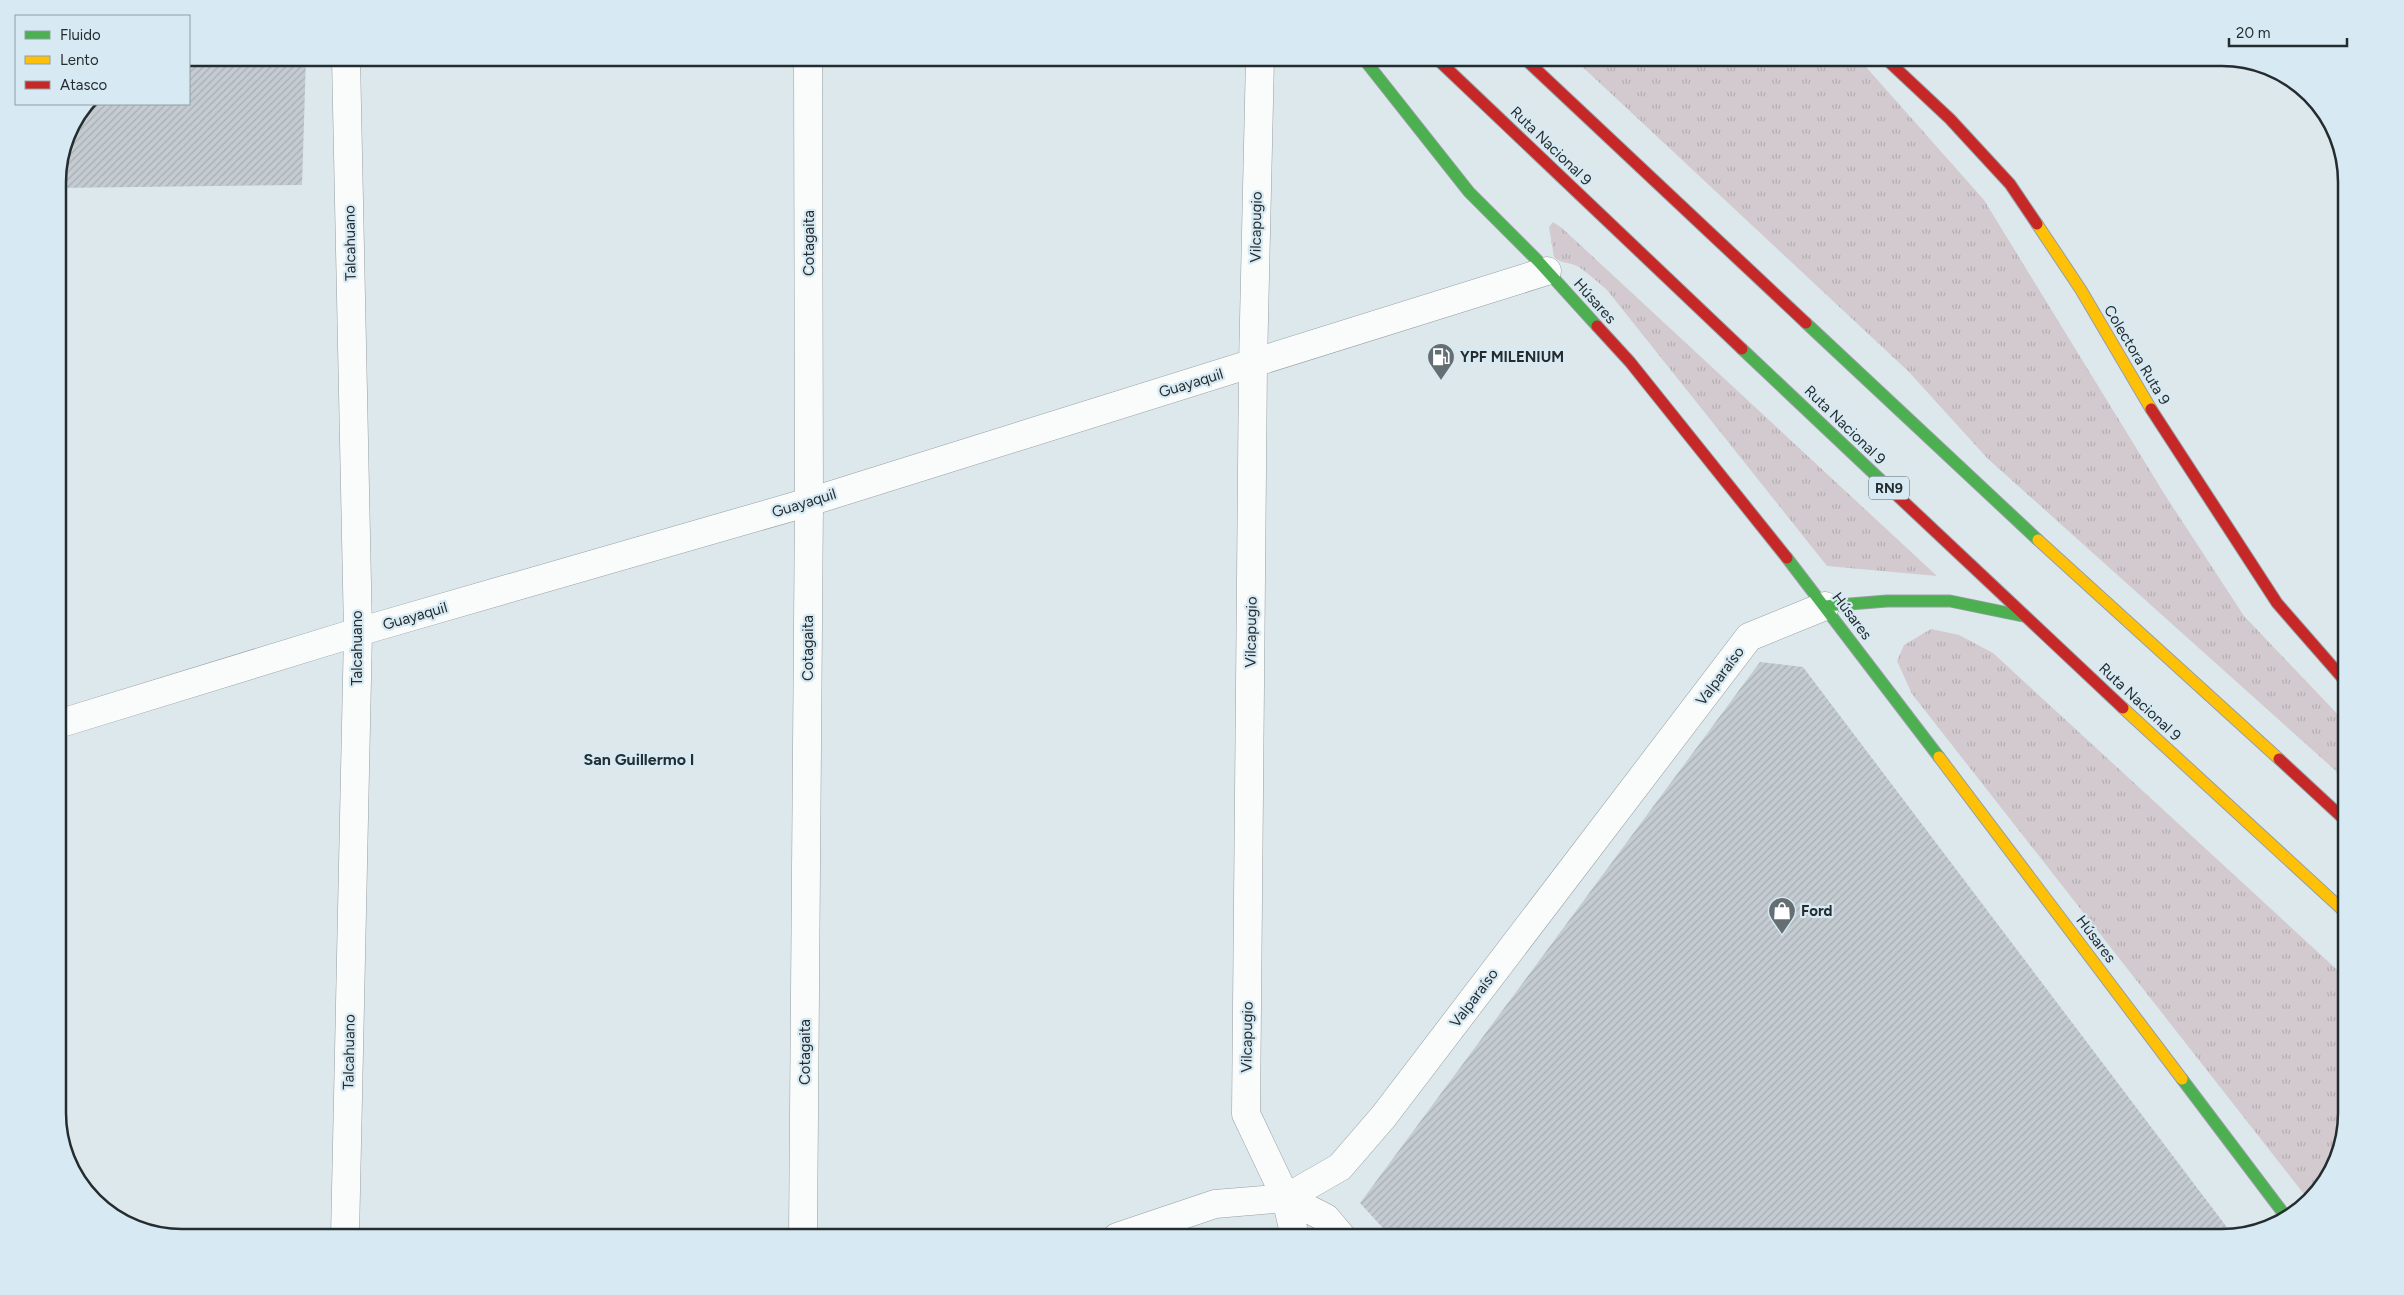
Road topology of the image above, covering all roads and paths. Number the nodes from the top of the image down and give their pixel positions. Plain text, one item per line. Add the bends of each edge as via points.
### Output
1 (346, 66) edge
2 (808, 66) edge
3 (1260, 66) edge
4 (1369, 66) edge
5 (1444, 66) edge
6 (1533, 66) edge
7 (1894, 66) edge
8 (1547, 271) junction
9 (1253, 364) junction
10 (809, 502) junction
11 (1826, 606) junction
12 (2023, 616) junction
13 (358, 632) junction
14 (2338, 673) edge
15 (66, 722) edge
16 (2338, 814) edge
17 (2338, 906) edge
18 (1286, 1198) junction
19 (2282, 1211) edge
20 (345, 1229) edge
21 (803, 1229) edge
22 (1143, 1229) edge
23 (1294, 1229) edge
24 (1335, 1229) edge

1 - 13 street, Talcahuano
2 - 10 street, Cotagaita
3 - 9 street, Vilcapugio
4 - 8 main road, Húsares via 1469,192
5 - 12 main road, Ruta Nacional 9 / RN9
6 - 16 main road via 1993,498
7 - 14 main road, Colectora Ruta 9 via 1950,119 2010,184 2081,290 2158,421 2242,551 2277,603
8 - 9 street, Guayaquil
8 - 11 main road, Húsares via 1630,362
9 - 10 street, Guayaquil
9 - 18 street, Vilcapugio via 1246,1114
10 - 13 street, Guayaquil
10 - 21 street, Cotagaita
11 - 12 main road via 1950,600
11 - 18 street, Valparaíso via 1749,638 1384,1116 1340,1167
11 - 19 main road, Húsares
12 - 17 main road, Ruta Nacional 9 / RN9
13 - 15 street, Guayaquil
13 - 20 street, Talcahuano
18 - 22 street, Valparaíso via 1215,1204
18 - 23 street, Vilcapugio
18 - 24 street via 1326,1218

